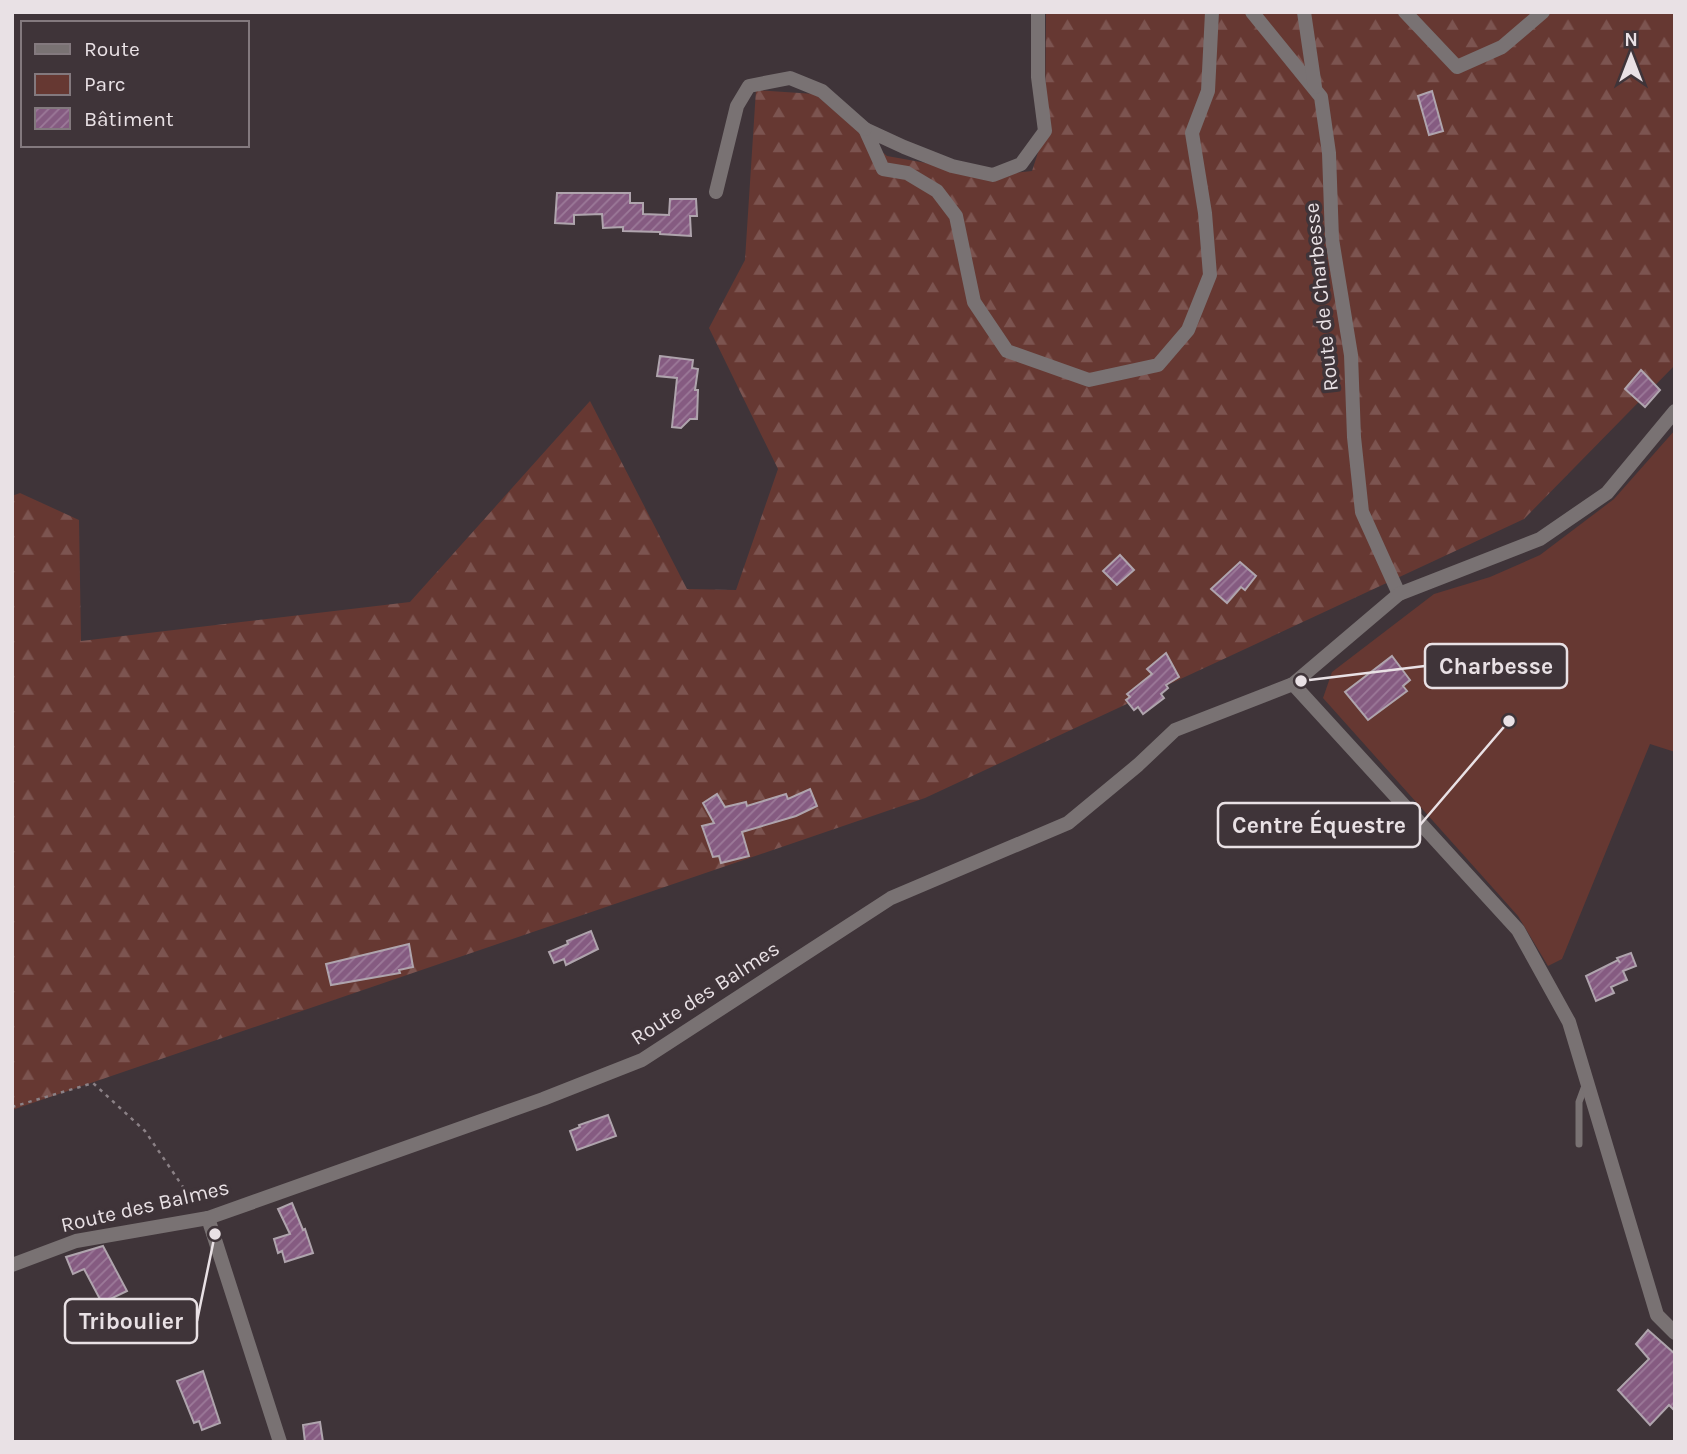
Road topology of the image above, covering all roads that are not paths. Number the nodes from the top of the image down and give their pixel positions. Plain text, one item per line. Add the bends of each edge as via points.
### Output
1 (1038, 12) edge
2 (1212, 12) edge
3 (1252, 12) edge
4 (1304, 12) edge
5 (1405, 12) edge
6 (1543, 12) edge
7 (1315, 89) junction
8 (865, 129) junction
9 (716, 192) dead end
10 (1675, 411) edge
11 (1399, 594) junction
12 (1293, 684) junction
13 (1587, 1081) junction
14 (1579, 1144) dead end
15 (204, 1214) junction
16 (12, 1265) edge
17 (1675, 1333) edge
18 (280, 1442) edge

1 - 8 street via 1038,77 1045,131 1021,164 993,175 952,166
2 - 8 street via 1208,92 1192,133 1210,275 1188,330 1158,365 1089,380 1007,351 974,302 956,216 937,191 907,173 883,169
3 - 7 street, Route de Charbesse
4 - 7 street
5 - 6 street via 1457,67 1502,47
7 - 11 street, Route de Charbesse via 1321,97 1329,153 1332,239 1351,355 1362,512
8 - 9 street via 822,92 790,78 749,86 737,106
10 - 11 street, Route des Balmes via 1607,494 1540,539
11 - 12 street, Route des Balmes
12 - 13 street via 1518,930 1569,1022
12 - 15 street, Route des Balmes via 1175,730 1068,823 891,898 642,1059 530,1103
13 - 14 lane via 1580,1102
13 - 17 street via 1657,1315
15 - 16 street, Route des Balmes via 76,1241
15 - 18 street

